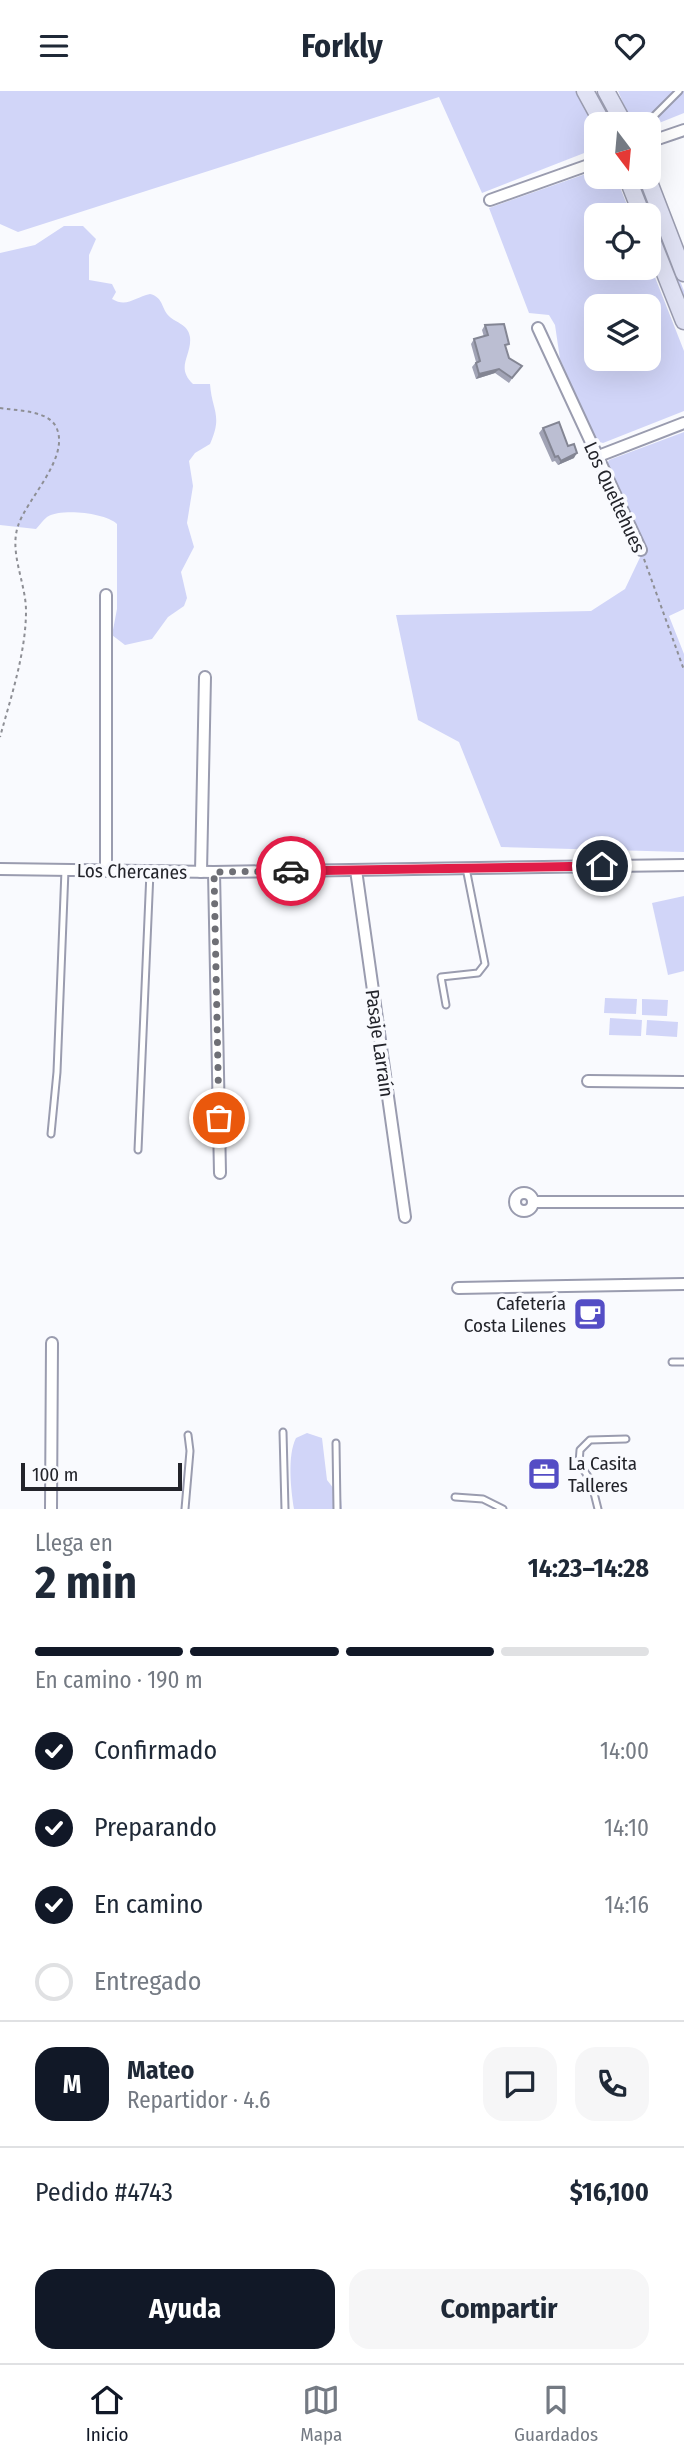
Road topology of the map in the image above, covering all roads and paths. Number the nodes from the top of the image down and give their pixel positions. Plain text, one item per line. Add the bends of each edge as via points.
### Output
1 (584, 91) edge
2 (606, 91) edge
3 (679, 91) edge
4 (596, 112) edge
5 (617, 112) edge
6 (658, 112) edge
7 (684, 130) edge
8 (662, 138) edge
9 (584, 167) edge
10 (652, 189) edge
11 (490, 200) dead end
12 (661, 263) edge
13 (684, 274) edge
14 (684, 321) edge
15 (538, 328) dead end
16 (0, 408) edge
17 (684, 423) edge
18 (596, 457) junction
19 (641, 550) joint
20 (106, 595) dead end
21 (684, 670) edge
22 (205, 677) dead end
23 (0, 737) edge
24 (684, 865) edge
25 (466, 868) junction
26 (0, 869) edge
27 (65, 870) junction
28 (356, 870) junction
29 (106, 871) junction
30 (150, 872) junction
31 (201, 872) junction
32 (214, 872) junction
33 (446, 1005) dead end
34 (588, 1081) dead end
35 (684, 1082) edge
36 (51, 1134) dead end
37 (138, 1150) dead end
38 (220, 1173) dead end
39 (533, 1202) dead end
40 (684, 1202) edge
41 (405, 1217) dead end
42 (684, 1284) edge
43 (458, 1288) dead end
44 (52, 1343) dead end
45 (672, 1362) dead end
46 (684, 1362) edge
47 (283, 1432) dead end
48 (188, 1435) dead end
49 (626, 1439) dead end
50 (336, 1443) dead end
51 (455, 1497) dead end
52 (51, 1509) edge
53 (185, 1509) edge
54 (285, 1509) edge
55 (337, 1509) edge
56 (503, 1509) edge
57 (598, 1509) edge

1 - 4 main road
2 - 5 main road
3 - 6 lane
7 - 8 street
9 - 11 street
10 - 13 main road
12 - 14 main road
15 - 18 street, Los Queltehues
16 - 23 path via 44,415 60,438 45,479 16,532 26,599 25,630
17 - 18 street
18 - 19 street, Los Queltehues
19 - 21 path, Los Queltehues
20 - 29 street
22 - 31 street
24 - 25 street, Los Chercanes
25 - 28 street, Los Chercanes
25 - 33 lane via 484,967 475,974 441,977
26 - 27 street, Los Chercanes
27 - 29 street, Los Chercanes
27 - 36 lane
28 - 32 street, Los Chercanes
28 - 41 street, Pasaje Larraín
29 - 30 street, Los Chercanes
30 - 31 street, Los Chercanes
30 - 37 lane
31 - 32 street, Los Chercanes
32 - 38 street
34 - 35 street
39 - 40 street
42 - 43 street
44 - 52 street
45 - 46 lane
47 - 54 lane
48 - 53 lane
49 - 57 lane via 590,1440 580,1450 579,1463 591,1481
50 - 55 lane
51 - 56 lane via 483,1499

